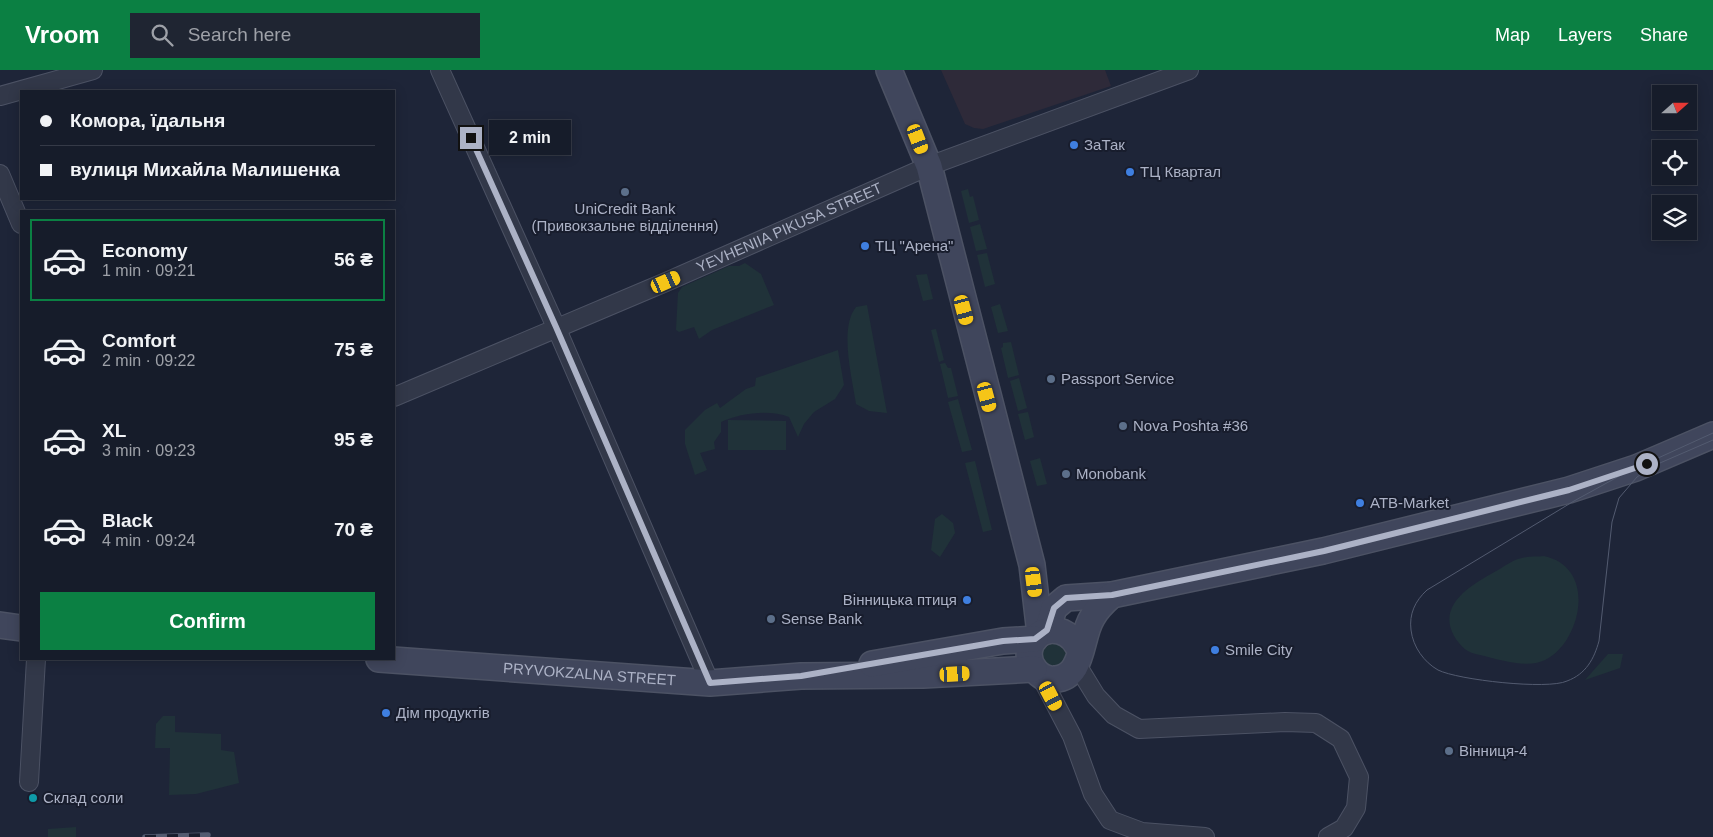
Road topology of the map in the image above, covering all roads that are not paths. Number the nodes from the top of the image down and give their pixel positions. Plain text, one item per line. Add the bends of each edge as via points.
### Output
1 (92, 70) edge
2 (440, 70) edge
3 (889, 70) edge
4 (1189, 70) edge
5 (20, 90) edge
6 (21, 90) edge
7 (0, 96) edge
8 (929, 166) junction
9 (0, 174) edge
10 (20, 222) edge
11 (556, 327) junction
12 (395, 397) edge
13 (1713, 435) edge
14 (1032, 565) junction
15 (1112, 595) junction
16 (1066, 598) junction
17 (0, 625) edge
18 (20, 628) edge
19 (1041, 634) junction
20 (1003, 641) junction
21 (1078, 654) junction
22 (36, 660) edge
23 (394, 660) edge
24 (1037, 672) junction
25 (801, 676) junction
26 (710, 683) junction
27 (28, 782) dead end
28 (1205, 837) edge
29 (1328, 837) edge

1 - 6 street
2 - 11 street
3 - 8 main road
4 - 8 street, YEVHENIIA PIKUSA STREET
5 - 7 street
8 - 11 street, YEVHENIIA PIKUSA STREET
8 - 14 main road
9 - 10 street
11 - 12 street, YEVHENIIA PIKUSA STREET
11 - 26 street
13 - 15 main road via 1641,466 1569,490 1324,551
14 - 16 main road via 1046,584
14 - 19 main road
14 - 20 main road via 1030,602 1023,618
15 - 16 main road
15 - 21 main road via 1091,619
16 - 19 main road via 1054,608
16 - 21 main road via 1076,616
17 - 18 main road
19 - 20 main road
19 - 21 main road via 1062,631 1068,634
19 - 24 main road via 1029,653
20 - 25 main road
21 - 24 main road via 1068,675 1054,680
21 - 29 street via 1096,696 1114,715 1139,729 1316,723 1341,738 1359,777 1356,808 1344,828
22 - 27 street
23 - 26 main road, PRYVOKZALNA STREET
24 - 25 main road
24 - 28 street via 1072,736 1093,794 1110,820 1142,832
25 - 26 main road, PRYVOKZALNA STREET

